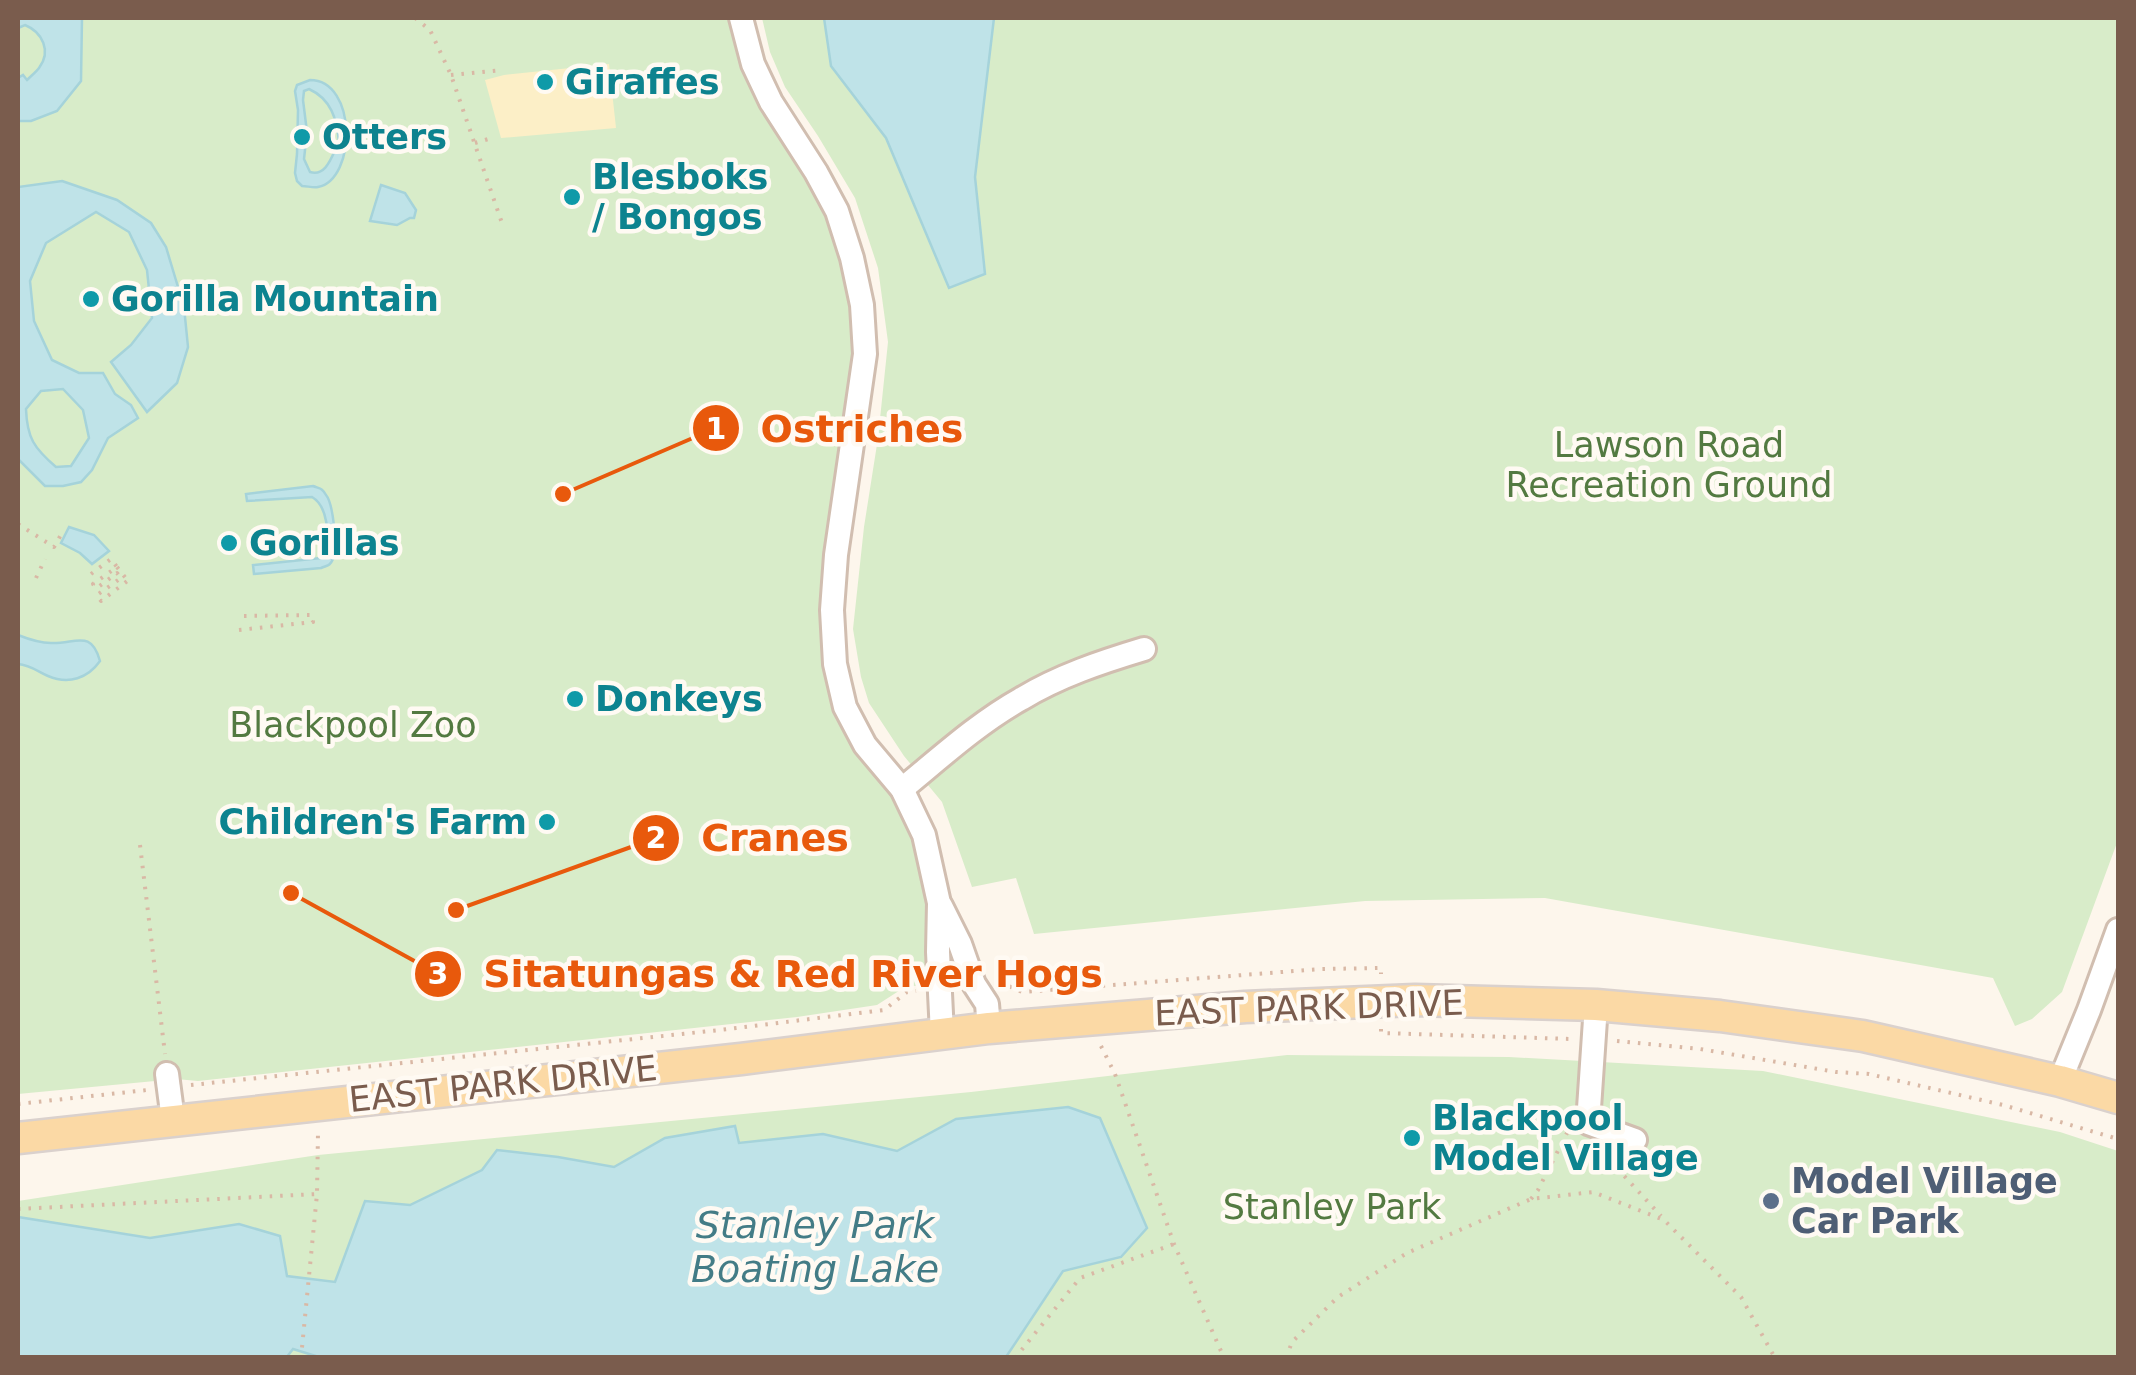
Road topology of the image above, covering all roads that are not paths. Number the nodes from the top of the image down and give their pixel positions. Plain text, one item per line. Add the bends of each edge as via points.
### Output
1 (741, 18) edge
2 (1144, 649) dead end
3 (902, 789) junction
4 (939, 903) junction
5 (2118, 930) edge
6 (1596, 1005) junction
7 (989, 1028) junction
8 (942, 1034) junction
9 (2060, 1082) junction
10 (169, 1083) road end
11 (2118, 1098) edge
12 (173, 1120) junction
13 (18, 1138) edge
14 (1635, 1140) dead end

1 - 3 street via 765,90 816,172 852,258 865,354 836,555 835,664 865,746
2 - 3 street via 1020,699
3 - 4 street via 924,835
4 - 7 street via 987,1004
4 - 8 street
5 - 9 street
6 - 7 main road, EAST PARK DRIVE via 1381,1001
6 - 9 main road, EAST PARK DRIVE via 1863,1036
6 - 14 street via 1588,1123
7 - 8 main road, EAST PARK DRIVE
8 - 12 main road, EAST PARK DRIVE via 317,1116
9 - 11 main road, EAST PARK DRIVE
10 - 12 street
12 - 13 main road, EAST PARK DRIVE

